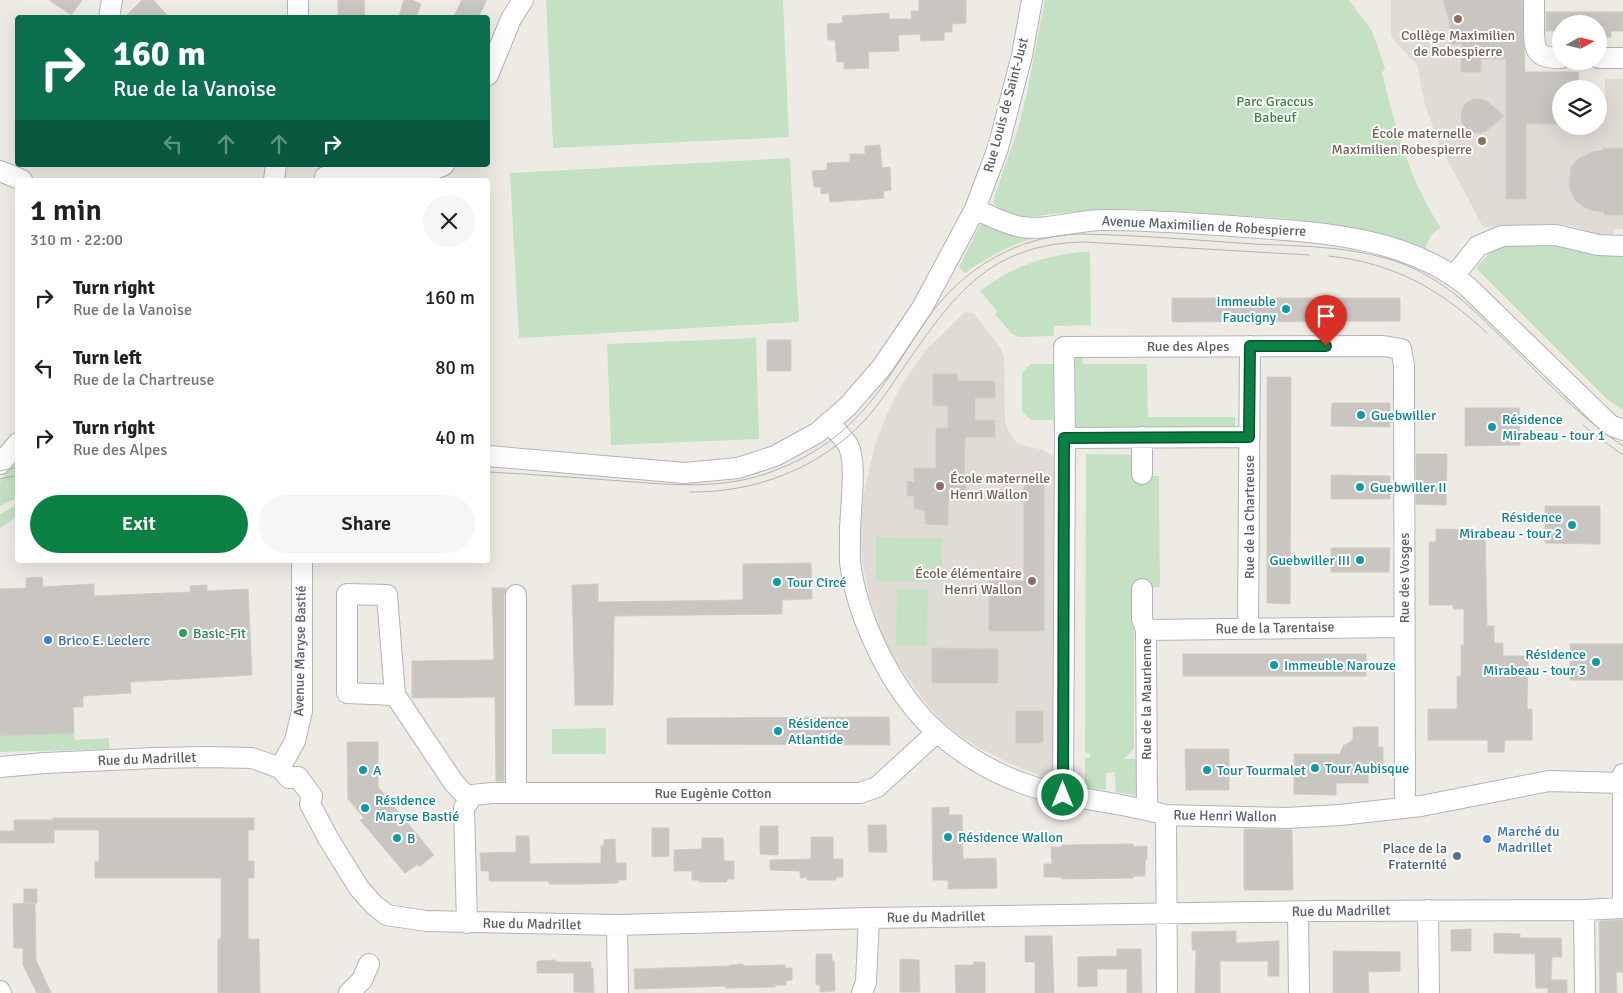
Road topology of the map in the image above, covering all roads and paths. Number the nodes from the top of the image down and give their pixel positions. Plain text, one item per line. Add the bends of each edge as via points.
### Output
1 (112, 0) edge
2 (298, 0) edge
3 (523, 0) edge
4 (1032, 0) edge
5 (1534, 0) edge
6 (110, 15) edge
7 (298, 15) edge
8 (1552, 58) edge
9 (1608, 58) edge
10 (1623, 58) edge
11 (490, 70) edge
12 (440, 167) edge
13 (0, 171) edge
14 (324, 174) edge
15 (17, 178) edge
16 (975, 209) junction
17 (1623, 246) edge
18 (1454, 276) junction
19 (1250, 346) junction
20 (1401, 349) joint
21 (829, 422) junction
22 (1623, 430) edge
23 (1142, 437) junction
24 (1249, 437) junction
25 (1064, 438) junction
26 (15, 446) edge
27 (490, 456) edge
28 (0, 464) edge
29 (1142, 474) dead end
30 (302, 563) edge
31 (1142, 589) dead end
32 (516, 595) dead end
33 (1404, 627) junction
34 (1248, 629) junction
35 (1146, 630) junction
36 (395, 695) junction
37 (937, 732) junction
38 (0, 767) edge
39 (284, 773) junction
40 (1623, 774) edge
41 (1623, 783) edge
42 (516, 793) junction
43 (1063, 795) junction
44 (470, 800) junction
45 (1405, 808) junction
46 (1156, 812) junction
47 (1623, 894) edge
48 (1623, 908) edge
49 (1428, 910) junction
50 (1584, 910) junction
51 (1298, 912) junction
52 (1166, 914) junction
53 (869, 918) junction
54 (466, 923) junction
55 (617, 925) junction
56 (369, 964) dead end
57 (349, 993) edge
58 (618, 993) edge
59 (862, 993) edge
60 (1168, 993) edge
61 (1299, 993) edge
62 (1429, 993) edge
63 (1585, 993) edge

1 - 6 street
2 - 7 street
3 - 11 street via 511,19
4 - 16 street, Rue Louis de Saint-Just via 1022,55 1000,140
5 - 8 street via 1534,45 1539,54
9 - 10 street
12 - 14 street via 420,173
13 - 15 street
16 - 18 street, Avenue Maximilien de Robespierre via 1022,227 1092,220 1135,220 1299,231 1362,240 1432,263
16 - 21 street via 922,308 882,367 847,407
17 - 18 street via 1598,245 1556,235 1502,236 1478,246
18 - 22 street, Avenue Maximilien de Robespierre via 1610,425
19 - 20 street, Rue des Alpes via 1383,346
19 - 24 street, Rue de la Chartreuse
19 - 25 street, Rue des Alpes via 1064,347
20 - 33 street, Rue des Vosges via 1404,365
21 - 27 street via 817,433 775,456 730,469 686,473
21 - 37 street, Rue Henri Wallon via 849,446 854,462 849,521 851,568 863,618 884,663 912,706
23 - 24 street
23 - 25 street
23 - 29 street
24 - 34 street, Rue de la Chartreuse
25 - 43 street
26 - 28 street
30 - 39 street, Avenue Maryse Bastié via 302,710
31 - 35 street, Rue de la Maurienne via 1142,619
32 - 42 street
33 - 34 street, Rue de la Tarentaise
33 - 45 street, Rue des Vosges
34 - 35 street, Rue de la Tarentaise
35 - 46 street, Rue de la Maurienne
36 - 36 street via 387,595 347,594 347,693
36 - 44 street via 454,783
37 - 42 street, Rue Eugènie Cotton via 876,787 860,793
37 - 43 street, Rue Henri Wallon via 992,770
38 - 39 street, Rue du Madrillet via 208,757 252,758
39 - 54 street, Rue du Madrillet via 298,777 304,784 312,796 310,804 359,888 387,915
40 - 41 street
41 - 45 street, Rue Henri Wallon via 1549,781
41 - 47 street
42 - 44 street, Rue Eugènie Cotton via 473,795
43 - 46 street, Rue Henri Wallon
44 - 54 street via 464,808
45 - 46 street, Rue Henri Wallon via 1286,818
46 - 52 street, Rue de la Maurienne
47 - 48 street
48 - 50 street, Rue du Madrillet
49 - 50 street, Rue du Madrillet
49 - 51 street, Rue du Madrillet
49 - 62 street
50 - 63 street
51 - 52 street, Rue du Madrillet
51 - 61 street
52 - 53 street, Rue du Madrillet
52 - 60 street, Rue de la Maurienne
53 - 55 street, Rue du Madrillet
53 - 59 street via 866,982
54 - 55 street, Rue du Madrillet
55 - 58 street
56 - 57 street via 362,980

